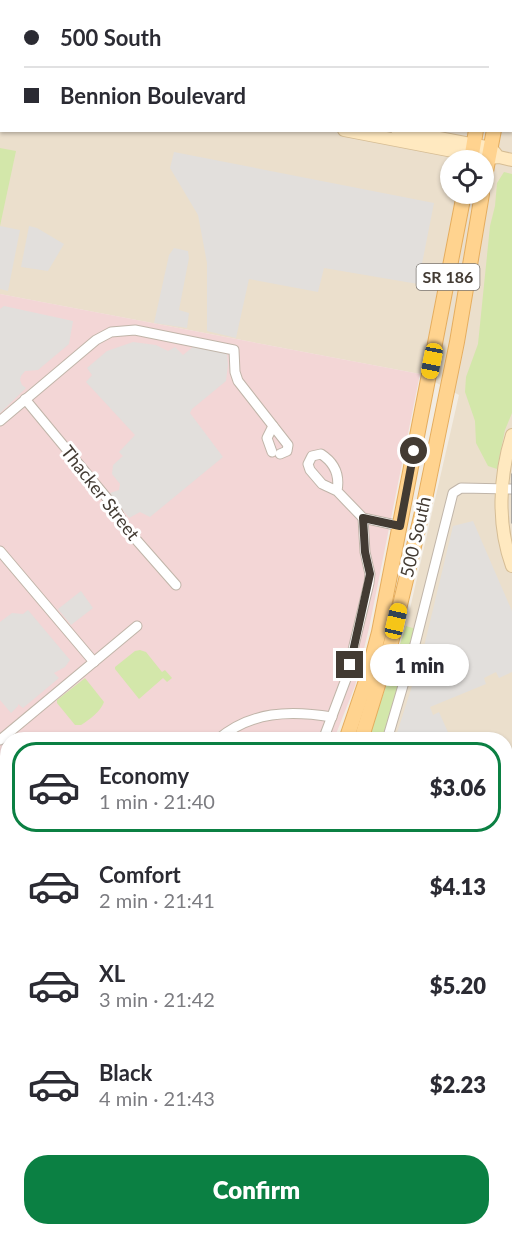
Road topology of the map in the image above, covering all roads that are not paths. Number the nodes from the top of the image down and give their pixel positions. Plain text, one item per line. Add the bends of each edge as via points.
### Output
1 (355, 132) edge
2 (404, 132) edge
3 (476, 132) edge
4 (494, 132) edge
5 (455, 150) edge
6 (462, 150) edge
7 (473, 150) edge
8 (493, 150) edge
9 (494, 154) edge
10 (512, 160) edge
11 (462, 204) edge
12 (480, 204) edge
13 (25, 399) junction
14 (0, 421) edge
15 (273, 426) junction
16 (512, 435) edge
17 (508, 489) edge
18 (337, 491) dead end
19 (363, 518) junction
20 (400, 526) junction
21 (416, 538) junction
22 (0, 551) edge
23 (512, 566) edge
24 (176, 585) dead end
25 (137, 626) dead end
26 (94, 662) junction
27 (332, 717) junction
28 (10, 732) edge
29 (228, 732) edge
30 (326, 732) edge
31 (349, 732) edge
32 (364, 732) edge
33 (389, 732) edge

1 - 5 street
2 - 6 street
3 - 7 main road
4 - 8 main road
9 - 10 street
11 - 20 main road, 500 South / SR 186
12 - 21 main road, 500 South / SR 186 via 455,352
13 - 14 street
13 - 15 street via 96,340 111,332 135,330 234,350 238,381
13 - 24 street, Thacker Street via 116,509 125,527
15 - 15 street via 288,445 287,451 276,453 267,438
16 - 17 street
17 - 23 street via 503,527
17 - 33 street via 460,488 453,493
18 - 19 street
19 - 20 street
19 - 27 street via 369,583 354,651
20 - 21 main road
20 - 31 main road, 500 South / SR 186 via 366,681
21 - 32 main road, 500 South / SR 186
22 - 26 street
25 - 26 street
26 - 28 street
27 - 29 street via 272,713 240,723
27 - 30 street

